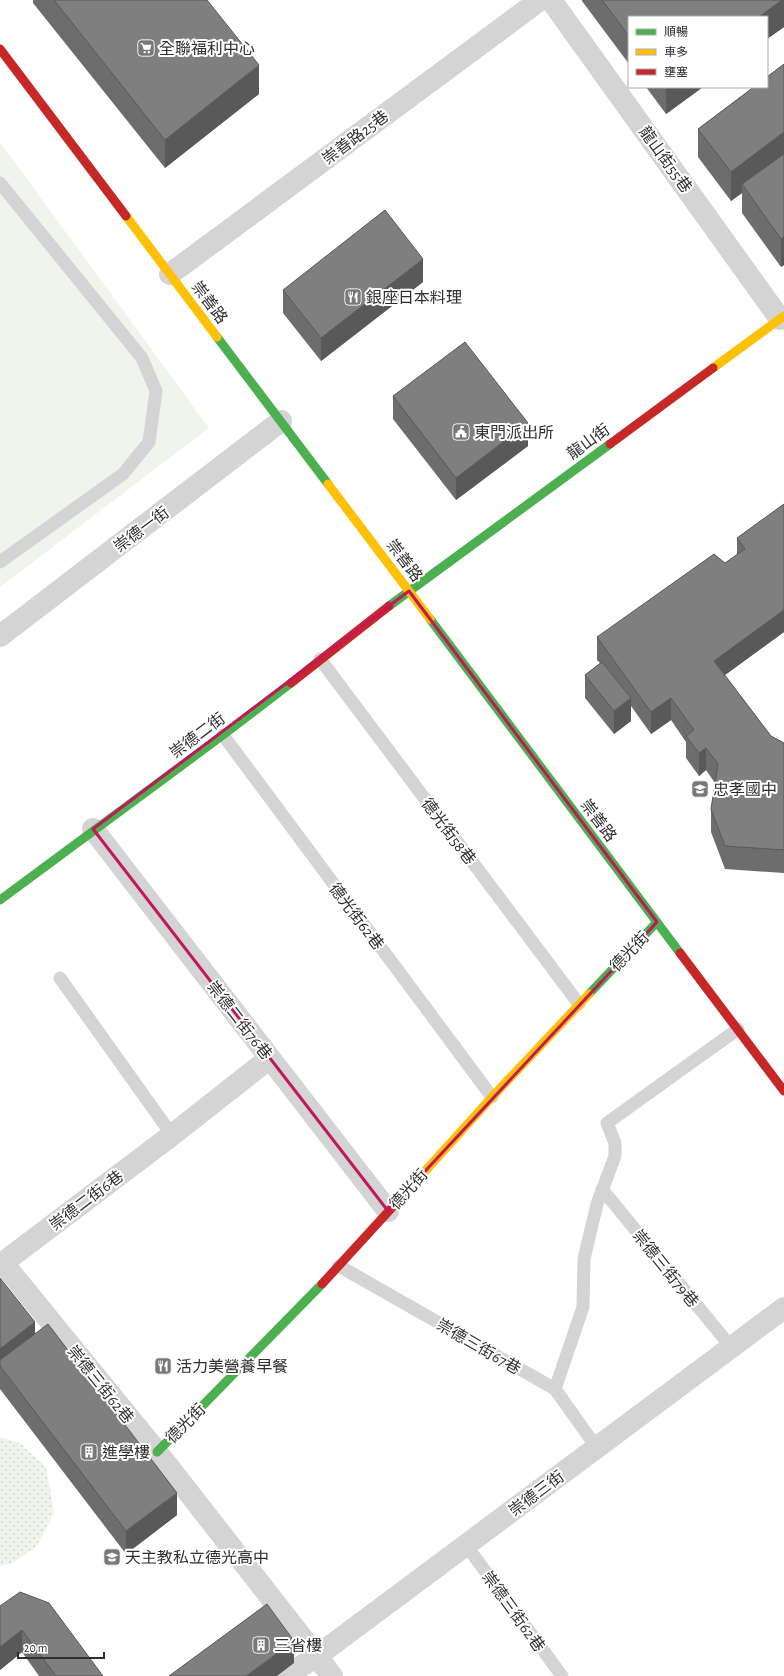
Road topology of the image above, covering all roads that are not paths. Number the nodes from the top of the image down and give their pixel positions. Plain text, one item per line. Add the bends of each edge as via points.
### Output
1 (540, 0) edge
2 (551, 0) edge
3 (0, 49) edge
4 (0, 183) edge
5 (170, 274) junction
6 (782, 317) edge
7 (281, 421) junction
8 (0, 562) edge
9 (409, 591) junction
10 (0, 636) edge
11 (320, 659) junction
12 (222, 735) junction
13 (93, 829) junction
14 (0, 900) edge
15 (657, 922) junction
16 (60, 978) dead end
17 (579, 1004) junction
18 (738, 1029) junction
19 (270, 1058) junction
20 (781, 1079) edge
21 (492, 1097) junction
22 (172, 1135) junction
23 (602, 1189) junction
24 (388, 1211) junction
25 (1, 1264) edge
26 (340, 1266) junction
27 (784, 1308) edge
28 (731, 1347) junction
29 (555, 1389) junction
30 (597, 1448) junction
31 (156, 1452) junction
32 (466, 1545) junction
33 (317, 1656) junction
34 (286, 1676) edge
35 (332, 1676) edge
36 (562, 1676) edge

1 - 5 street, 崇善路25巷
2 - 6 street, 龍山街55巷
3 - 5 street, 崇善路
4 - 8 lane via 142,358 156,391 149,442 123,474
5 - 7 street, 崇善路
6 - 9 street, 龍山街
7 - 9 street, 崇善路
7 - 10 street, 崇德一街
9 - 11 street, 崇德二街
9 - 15 street, 崇善路
11 - 12 street, 崇德二街
11 - 17 lane, 德光街58巷
12 - 13 street, 崇德二街
12 - 21 lane, 德光街62巷
13 - 14 street, 崇德二街
13 - 19 street, 崇德二街76巷
15 - 17 street, 德光街
15 - 18 street, 崇善路
16 - 22 lane
17 - 21 street, 德光街
18 - 20 street, 崇善路
18 - 23 lane via 607,1123 615,1143 615,1156
19 - 22 street, 崇德二街6巷
19 - 24 street, 崇德二街76巷
21 - 24 street, 德光街
22 - 25 street, 崇德二街6巷
23 - 28 lane, 崇德三街79巷
23 - 29 lane via 584,1259 583,1307
24 - 26 street, 德光街
25 - 31 street, 崇德三街62巷
26 - 29 lane, 崇德三街67巷
26 - 31 street, 德光街
27 - 28 street, 崇德三街
28 - 30 street, 崇德三街
29 - 30 lane, 崇德三街67巷
30 - 32 street, 崇德三街
31 - 33 street, 崇德三街62巷
32 - 33 street, 崇德三街
32 - 36 lane, 崇德三街62巷
33 - 34 street, 崇德三街
33 - 35 street, 崇德三街62巷

